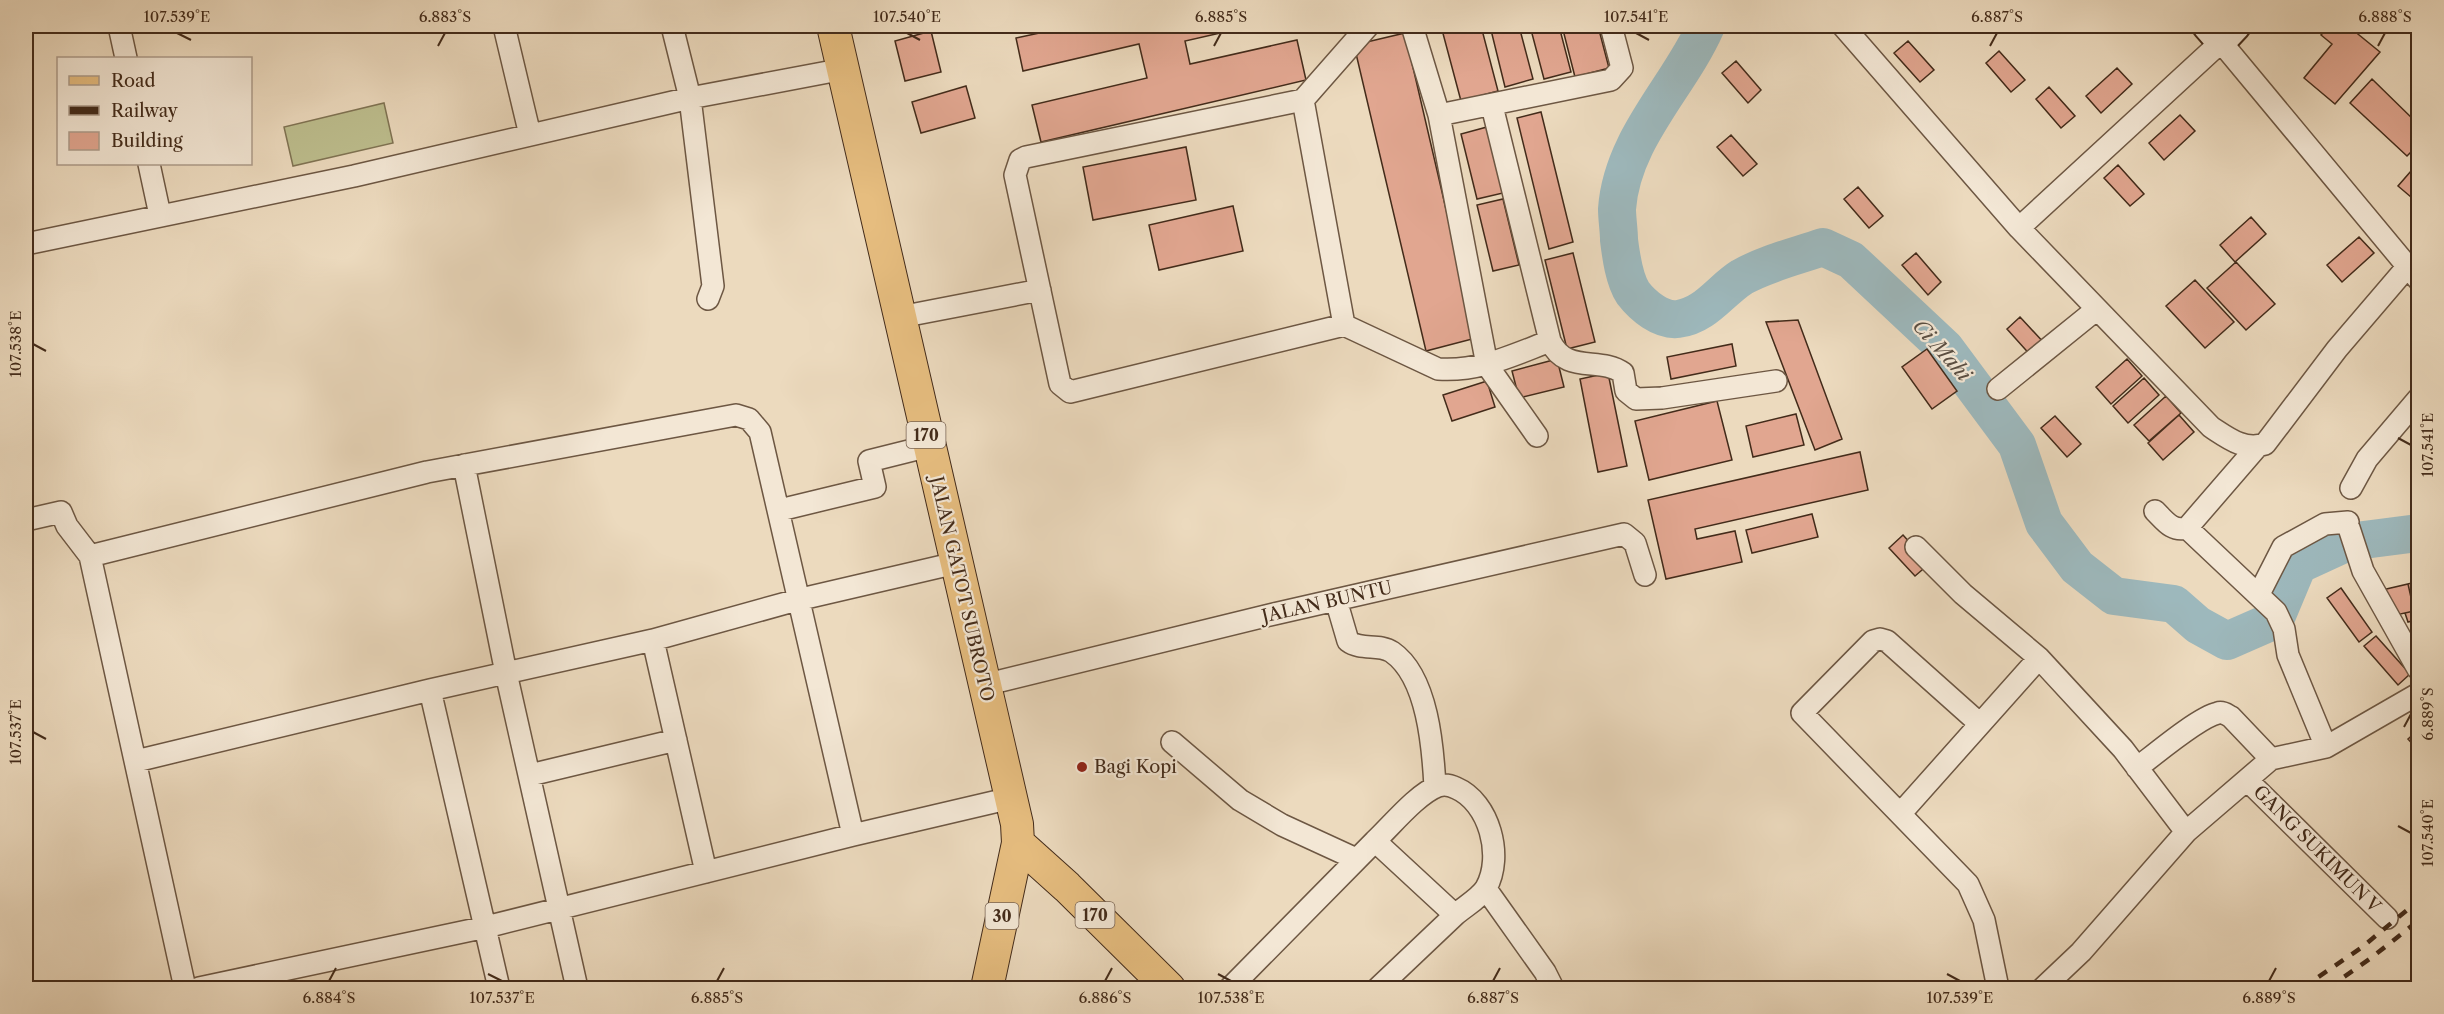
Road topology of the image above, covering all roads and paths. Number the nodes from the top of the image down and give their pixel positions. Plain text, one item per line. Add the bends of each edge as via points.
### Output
1 (119, 26) edge
2 (504, 26) edge
3 (672, 26) edge
4 (833, 26) edge
5 (1368, 26) edge
6 (1412, 26) edge
7 (1611, 26) edge
8 (1843, 26) edge
9 (2221, 31) edge
10 (126, 57) edge
11 (844, 69) junction
12 (690, 98) junction
13 (1303, 100) junction
14 (1492, 106) junction
15 (1439, 116) junction
16 (530, 135) junction
17 (149, 165) edge
18 (160, 214) junction
19 (2019, 228) junction
20 (26, 244) edge
21 (2413, 273) edge
22 (1040, 290) junction
23 (708, 299) dead end
24 (2097, 309) junction
25 (900, 317) junction
26 (1344, 325) junction
27 (1550, 341) junction
28 (1486, 365) junction
29 (1776, 381) dead end
30 (1998, 389) dead end
31 (2418, 399) edge
32 (1537, 436) dead end
33 (929, 446) junction
34 (2257, 447) junction
35 (464, 465) junction
36 (2351, 488) dead end
37 (780, 510) junction
38 (2155, 511) dead end
39 (26, 520) edge
40 (2187, 528) junction
41 (1916, 547) dead end
42 (90, 556) junction
43 (956, 563) junction
44 (1646, 575) dead end
45 (2263, 597) junction
46 (797, 600) junction
47 (1336, 600) junction
48 (653, 640) junction
49 (2039, 658) junction
50 (2418, 669) edge
51 (506, 673) junction
52 (984, 685) junction
53 (430, 690) junction
54 (2418, 694) edge
55 (1980, 724) junction
56 (676, 740) junction
57 (1172, 742) dead end
58 (2326, 747) junction
59 (2271, 759) junction
60 (136, 761) junction
61 (2137, 768) junction
62 (530, 775) junction
63 (2247, 780) junction
64 (1435, 787) junction
65 (1011, 798) junction
66 (1901, 813) junction
67 (2186, 832) junction
68 (853, 835) junction
69 (1375, 841) junction
70 (1018, 843) junction
71 (1356, 859) junction
72 (706, 873) junction
73 (1067, 887) junction
74 (1486, 889) junction
75 (1005, 897) junction
76 (561, 909) junction
77 (1455, 915) junction
78 (2386, 918) dead end
79 (486, 927) junction
80 (185, 988) edge
81 (199, 988) edge
82 (499, 988) edge
83 (577, 988) edge
84 (987, 988) edge
85 (1169, 988) edge
86 (1230, 988) edge
87 (1378, 988) edge
88 (1553, 988) edge
89 (1998, 988) edge
90 (2043, 988) edge

1 - 10 street
2 - 16 street
3 - 12 street
4 - 11 main road, JALAN GATOT SUBROTO / 170
5 - 13 street
6 - 15 street
7 - 14 street via 1622,68 1617,76
8 - 19 street
9 - 19 street
9 - 21 street
11 - 12 street
11 - 25 main road, JALAN GATOT SUBROTO / 170
12 - 16 street
12 - 23 street via 712,286
13 - 22 street via 1020,160 1015,175
13 - 26 street
14 - 15 street
14 - 27 street
15 - 28 street
16 - 18 street via 354,176
17 - 18 street
18 - 20 street
19 - 24 street
21 - 34 street via 2337,349 2265,444
22 - 25 street
22 - 26 street via 1060,384 1070,392
24 - 30 street
24 - 34 street via 2211,427 2234,441
25 - 33 main road, JALAN GATOT SUBROTO / 170
26 - 28 street via 1438,369
27 - 28 street
27 - 29 street via 1554,350 1572,361 1615,368 1623,373 1626,391 1636,399
28 - 32 street
31 - 36 street via 2367,459
33 - 37 street via 869,461 875,487
33 - 43 main road, JALAN GATOT SUBROTO / 170
34 - 40 street
35 - 37 street via 736,415 749,419 760,432
35 - 42 street
35 - 51 street
37 - 46 street
38 - 40 street via 2173,528
39 - 42 street via 61,512
40 - 45 street
41 - 49 street via 1963,594
42 - 60 street
43 - 46 street
43 - 52 main road, JALAN GATOT SUBROTO / 170
44 - 47 street, JALAN BUNTU via 1635,543 1624,534
45 - 50 street via 2283,547 2325,524 2348,525 2363,571
45 - 58 street via 2284,629 2288,655
46 - 48 street
46 - 68 street
47 - 52 street, JALAN BUNTU
47 - 64 street via 1348,640 1353,645 1392,652 1415,683 1426,713
48 - 51 street
48 - 56 street
49 - 55 street
49 - 61 street
51 - 53 street
51 - 62 street
52 - 65 main road, JALAN GATOT SUBROTO / 170
53 - 60 street
53 - 79 street
54 - 58 street
55 - 66 street
55 - 66 street via 1887,641 1880,639 1873,640 1802,712
56 - 62 street
56 - 72 street
57 - 71 street via 1240,800 1282,825
58 - 59 street
59 - 61 street via 2231,717 2217,712
59 - 63 street
60 - 80 street
61 - 67 street
62 - 76 street
63 - 67 street
63 - 78 street, GANG SUKIMUN V
64 - 69 street
64 - 74 street via 1450,786 1467,792 1478,805 1494,850 1494,867
65 - 68 street
65 - 70 main road, JALAN GATOT SUBROTO / 170
66 - 89 street via 1968,884 1983,920
67 - 90 street via 2081,952
68 - 72 street
69 - 71 street
69 - 77 street
70 - 73 main road, 170
70 - 75 main road, 30
71 - 86 street
72 - 76 street
73 - 75 main road via 1038,878 1021,884
73 - 85 main road, 170
74 - 77 street
74 - 88 street
75 - 84 main road, 30
76 - 79 street
76 - 83 street
77 - 87 street
79 - 81 street
79 - 82 street

